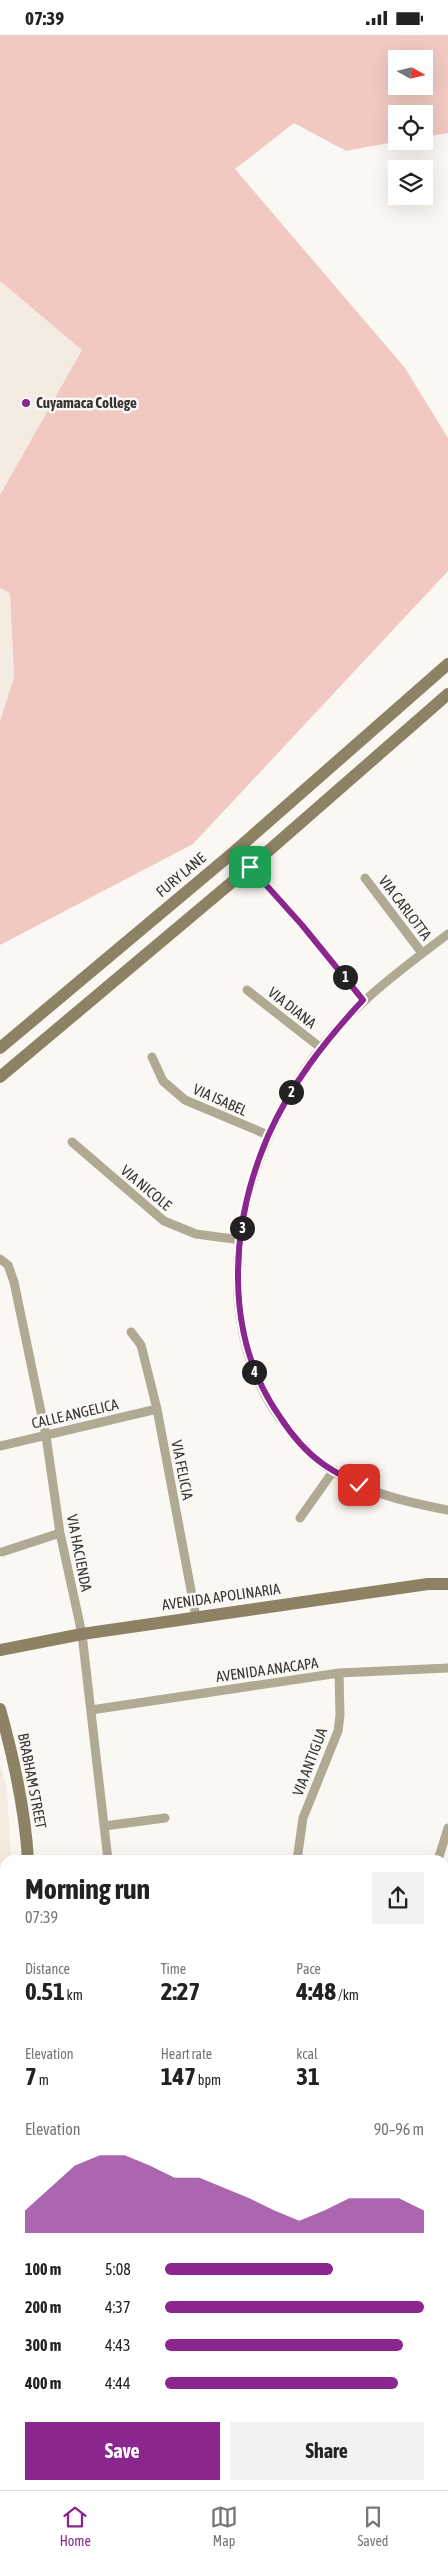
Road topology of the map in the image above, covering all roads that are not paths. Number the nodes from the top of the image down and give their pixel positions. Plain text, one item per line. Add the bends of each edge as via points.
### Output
1 (448, 664) edge
2 (448, 694) edge
3 (235, 851) junction
4 (250, 867) junction
5 (365, 878) dead end
6 (448, 934) edge
7 (422, 953) junction
8 (246, 989) dead end
9 (363, 1000) junction
10 (0, 1048) edge
11 (321, 1048) junction
12 (152, 1057) dead end
13 (0, 1077) edge
14 (268, 1135) junction
15 (72, 1142) dead end
16 (240, 1239) junction
17 (0, 1259) edge
18 (131, 1332) dead end
19 (157, 1409) junction
20 (46, 1436) junction
21 (0, 1446) edge
22 (334, 1470) junction
23 (448, 1510) edge
24 (300, 1519) dead end
25 (60, 1533) junction
26 (2, 1552) dead end
27 (448, 1584) edge
28 (196, 1617) junction
29 (82, 1634) junction
30 (0, 1651) edge
31 (448, 1668) edge
32 (339, 1673) junction
33 (0, 1709) edge
34 (91, 1710) junction
35 (165, 1818) dead end
36 (104, 1825) junction
37 (448, 1828) edge
38 (28, 1855) edge
39 (107, 1855) edge
40 (298, 1855) edge
41 (440, 1855) edge

1 - 3 main road, FURY LANE
2 - 4 main road
3 - 4 street
3 - 10 main road, FURY LANE
4 - 9 street
4 - 13 main road
5 - 7 street, VIA CARLOTTA
6 - 7 street
7 - 9 street
8 - 11 street, VIA DIANA
9 - 11 street
11 - 14 street
12 - 14 street, VIA ISABEL via 163,1081 185,1101
14 - 16 street via 254,1175
15 - 16 street, VIA NICOLE via 164,1221 196,1234
16 - 22 street via 238,1297 249,1360 268,1400 294,1437 322,1464
17 - 20 street, VIA HACIENDA via 8,1265 14,1282
18 - 19 street, VIA FELICIA via 142,1345
19 - 20 street, CALLE ANGELICA
19 - 28 street, VIA FELICIA
20 - 21 street, CALLE ANGELICA
20 - 25 street, VIA HACIENDA
22 - 23 street via 359,1485 393,1497
22 - 24 street
25 - 26 street
25 - 29 street, VIA HACIENDA
27 - 28 main road, AVENIDA APOLINARIA via 428,1584
28 - 29 main road, AVENIDA APOLINARIA
29 - 30 main road, AVENIDA APOLINARIA
29 - 34 street, VIA HACIENDA
31 - 32 street, AVENIDA ANACAPA
32 - 34 street, AVENIDA ANACAPA
32 - 40 street, VIA ANTIGUA via 338,1731 303,1818
33 - 38 main road, BRABHAM STREET via 17,1776
34 - 36 street, VIA HACIENDA
35 - 36 street
36 - 39 street, VIA HACIENDA
37 - 41 street

